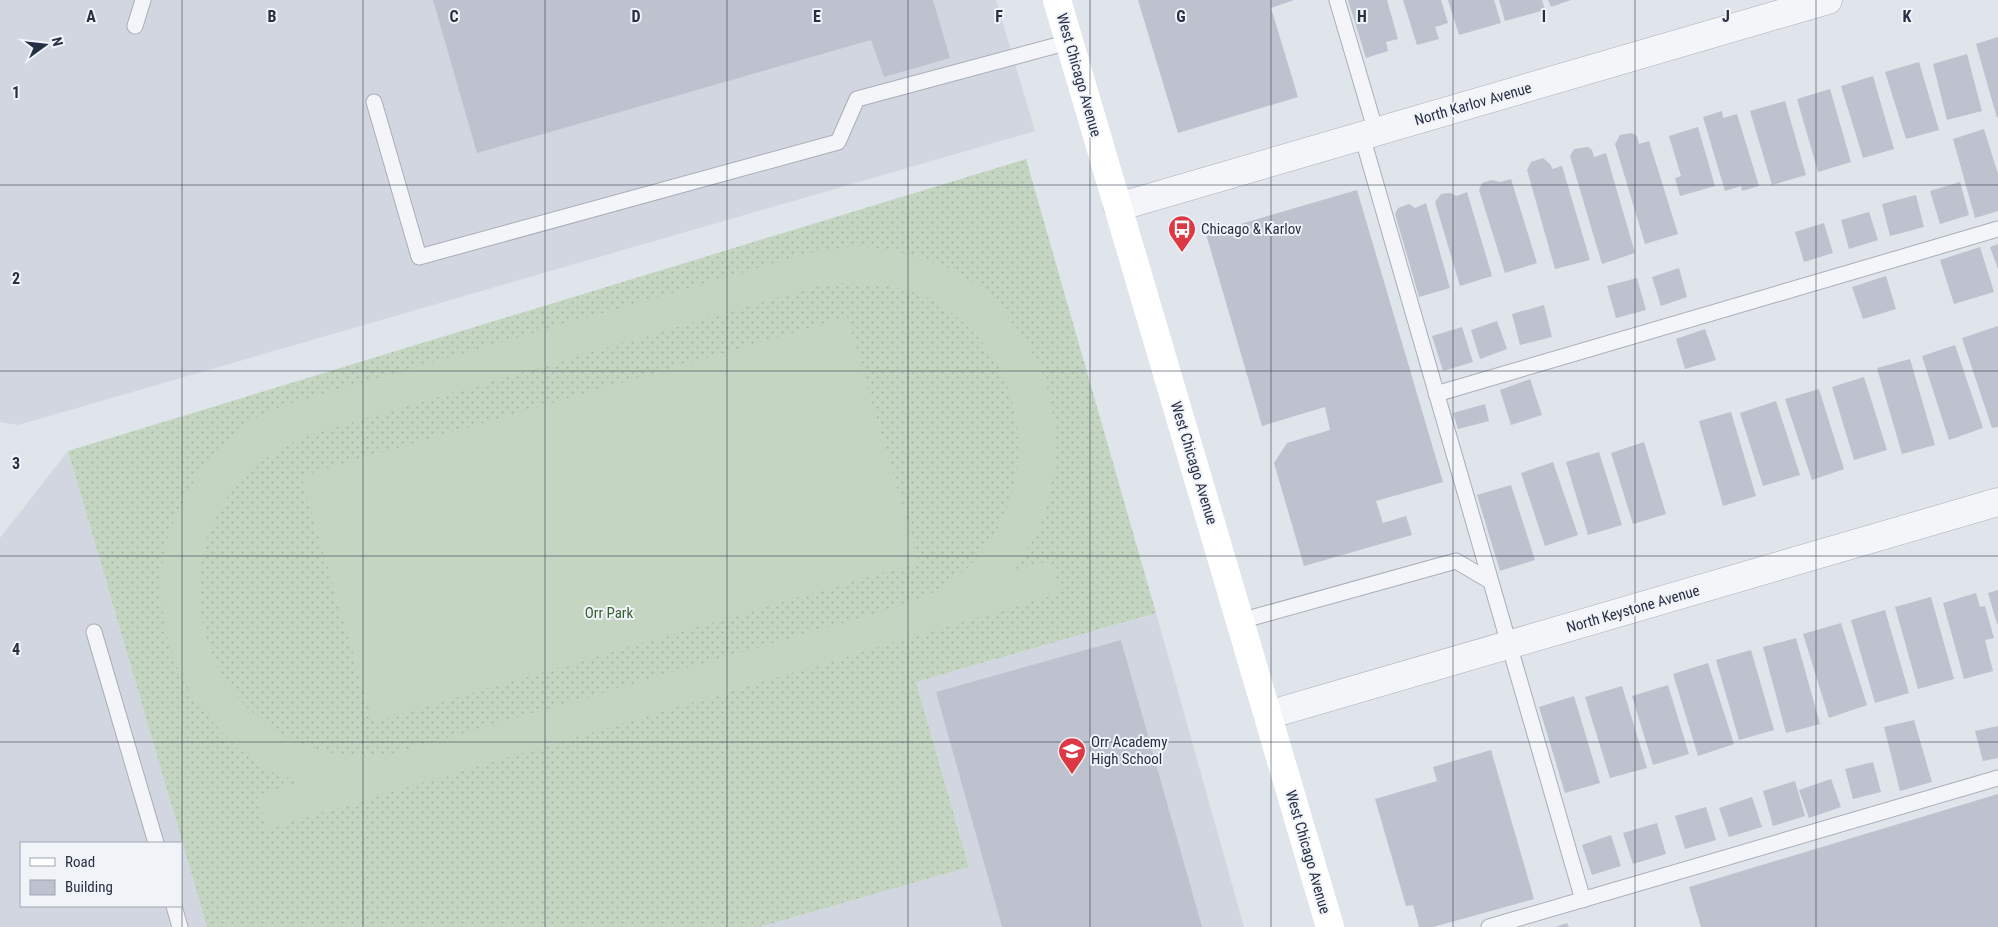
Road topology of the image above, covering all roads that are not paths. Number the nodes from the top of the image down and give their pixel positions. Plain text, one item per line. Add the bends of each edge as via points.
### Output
1 (144, 0) edge
2 (1057, 0) edge
3 (1337, 0) edge
4 (1828, 0) edge
5 (135, 26) dead end
6 (1069, 42) junction
7 (374, 102) dead end
8 (1369, 134) junction
9 (1118, 207) junction
10 (1998, 229) edge
11 (1436, 394) junction
12 (1998, 502) edge
13 (1490, 581) junction
14 (1240, 621) junction
15 (94, 632) dead end
16 (1508, 645) junction
17 (1268, 715) junction
18 (1998, 778) edge
19 (156, 842) edge
20 (1583, 900) junction
21 (174, 907) edge
22 (180, 927) edge
23 (1330, 927) edge
24 (1489, 927) edge

1 - 5 lane
2 - 6 main road, West Chicago Avenue
3 - 8 lane
4 - 8 street, North Karlov Avenue
6 - 7 lane via 857,99 838,142 419,257
6 - 9 main road, West Chicago Avenue
8 - 9 street, North Karlov Avenue
8 - 11 lane
9 - 14 main road, West Chicago Avenue
10 - 11 lane
11 - 13 lane
12 - 16 street, North Keystone Avenue
13 - 14 lane via 1456,561
13 - 16 lane
14 - 17 main road, West Chicago Avenue
15 - 19 lane
16 - 17 street, North Keystone Avenue
16 - 20 lane
17 - 23 main road, West Chicago Avenue
18 - 20 lane
20 - 24 lane
21 - 22 lane

